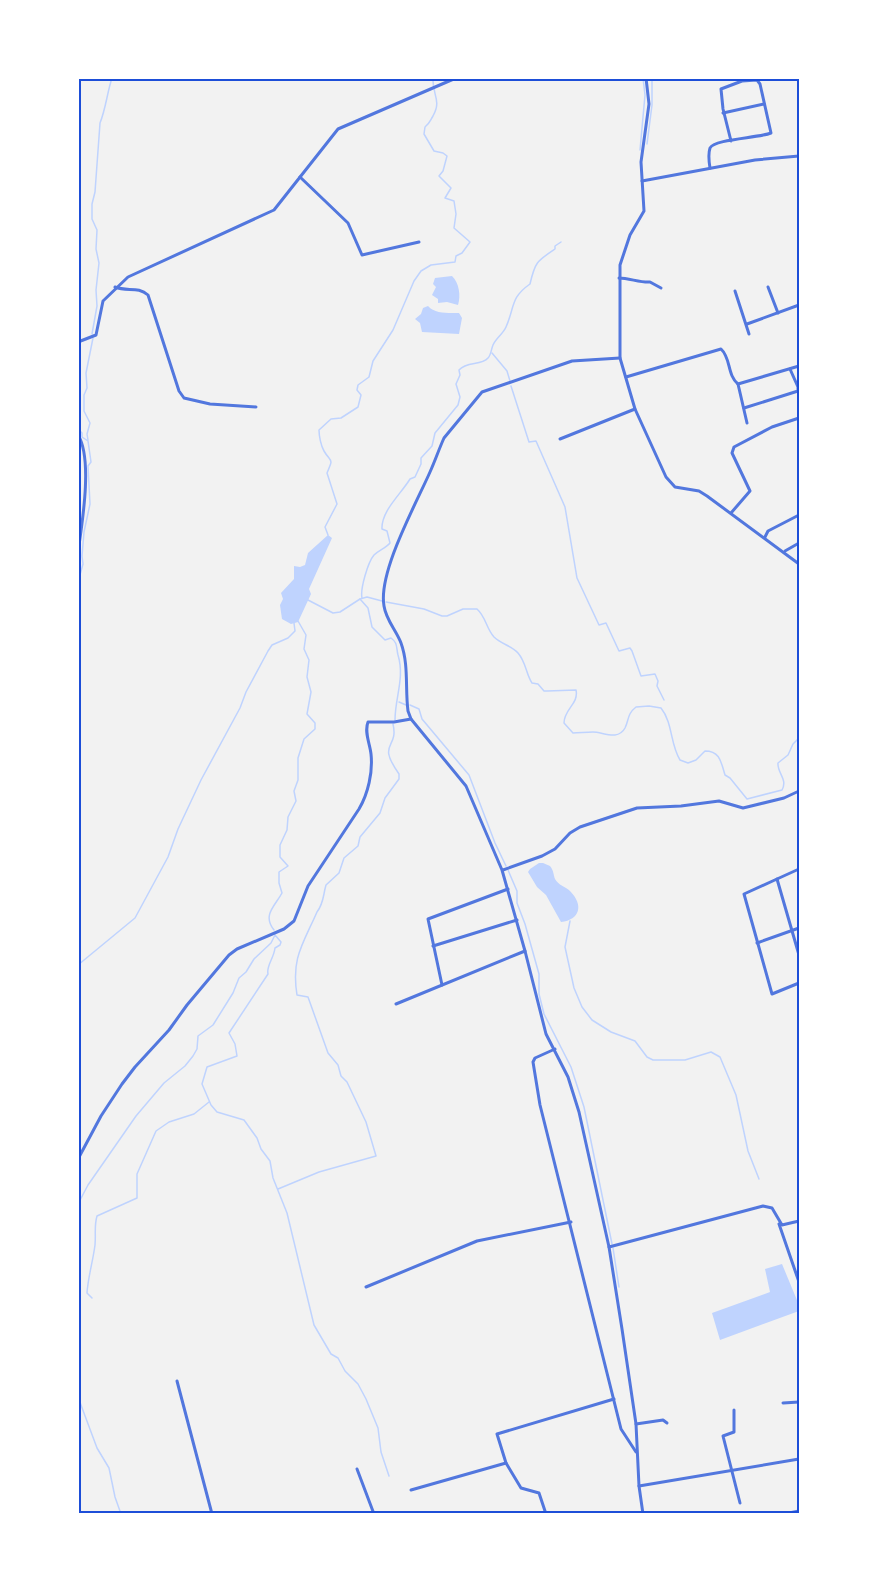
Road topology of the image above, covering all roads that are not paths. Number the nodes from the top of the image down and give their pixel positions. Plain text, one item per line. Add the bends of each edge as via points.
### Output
1 (456, 78) edge
2 (646, 78) edge
3 (764, 104) junction
4 (723, 112) junction
5 (731, 141) junction
6 (799, 156) edge
7 (710, 168) junction
8 (300, 177) junction
9 (642, 181) junction
10 (419, 242) dead end
11 (619, 278) junction
12 (115, 287) junction
13 (768, 287) dead end
14 (661, 288) dead end
15 (735, 291) dead end
16 (799, 305) edge
17 (778, 313) junction
18 (747, 324) junction
19 (749, 334) dead end
20 (78, 342) edge
21 (620, 358) junction
22 (799, 366) edge
23 (790, 369) junction
24 (626, 377) junction
25 (738, 384) junction
26 (256, 407) dead end
27 (744, 408) junction
28 (635, 409) junction
29 (799, 418) edge
30 (747, 423) dead end
31 (78, 435) edge
32 (560, 439) dead end
33 (731, 513) junction
34 (799, 515) edge
35 (765, 537) junction
36 (799, 543) edge
37 (78, 552) edge
38 (784, 552) junction
39 (799, 564) edge
40 (411, 719) junction
41 (799, 791) edge
42 (502, 870) junction
43 (799, 870) edge
44 (777, 879) junction
45 (508, 889) junction
46 (517, 920) junction
47 (799, 928) edge
48 (792, 931) junction
49 (758, 943) junction
50 (434, 946) junction
51 (525, 951) junction
52 (799, 955) edge
53 (799, 983) edge
54 (442, 985) junction
55 (396, 1004) dead end
56 (555, 1049) junction
57 (78, 1159) edge
58 (778, 1221) junction
59 (799, 1221) edge
60 (571, 1222) junction
61 (609, 1247) junction
62 (799, 1282) edge
63 (366, 1287) dead end
64 (177, 1381) dead end
65 (614, 1399) junction
66 (799, 1402) edge
67 (783, 1403) dead end
68 (734, 1410) dead end
69 (636, 1424) junction
70 (668, 1424) dead end
71 (636, 1454) junction
72 (799, 1459) edge
73 (506, 1463) junction
74 (357, 1469) dead end
75 (731, 1471) junction
76 (639, 1486) junction
77 (411, 1490) dead end
78 (740, 1503) dead end
79 (799, 1511) edge
80 (212, 1514) edge
81 (374, 1514) edge
82 (546, 1514) edge
83 (643, 1514) edge
84 (784, 1514) edge

1 - 8 street via 338,129
2 - 9 street via 649,104
3 - 4 street
3 - 4 street via 758,80 742,81 721,89
3 - 5 street via 771,133
4 - 5 street
5 - 7 street via 712,145
6 - 7 street
7 - 9 street
8 - 10 street via 348,223 362,255
8 - 12 street via 274,210 128,277
9 - 11 street via 644,211 623,249
11 - 14 street via 650,282
11 - 21 street
12 - 20 street via 103,301 96,335
12 - 26 street via 143,290 148,295 184,398
13 - 17 street
15 - 18 street
16 - 17 street
17 - 18 street
18 - 19 street
21 - 24 street
21 - 40 street via 572,362 482,393 448,431 385,580 384,606 401,642
22 - 23 street
23 - 25 street
23 - 27 street via 798,391
24 - 25 street via 721,349 732,379
24 - 28 street
25 - 27 street
27 - 30 street
28 - 32 street
28 - 33 street via 671,483 680,489 703,493
29 - 33 street via 771,427 734,447 732,453 750,491
31 - 37 street via 85,466
33 - 35 street
34 - 35 street via 768,531
35 - 38 street
36 - 38 street
38 - 39 street
40 - 42 street via 466,786
40 - 57 street via 368,722 368,788 308,886 294,921 229,955 122,1084
41 - 42 street via 743,808 718,801 637,808 576,830 555,849
42 - 45 street
43 - 44 street
44 - 48 street
44 - 49 street via 744,894
45 - 46 street
45 - 50 street via 429,918
46 - 50 street
46 - 51 street
47 - 48 street
48 - 49 street
48 - 52 street
49 - 53 street via 772,993
50 - 54 street
51 - 54 street
51 - 56 street via 546,1034
54 - 55 street
56 - 60 street via 535,1058 532,1065
56 - 61 street via 579,1112
58 - 59 street via 784,1226
58 - 61 street via 772,1208 763,1206
58 - 62 street
60 - 63 street via 477,1240
60 - 65 street
61 - 69 street
64 - 80 street
65 - 71 street via 621,1429
65 - 73 street via 497,1434
66 - 67 street
68 - 75 street via 734,1432 723,1436
69 - 70 street via 663,1420
69 - 71 street
71 - 76 street
72 - 75 street
73 - 77 street
73 - 82 street via 521,1488 539,1493
74 - 81 street
75 - 76 street
75 - 78 street
76 - 83 street
79 - 84 street

